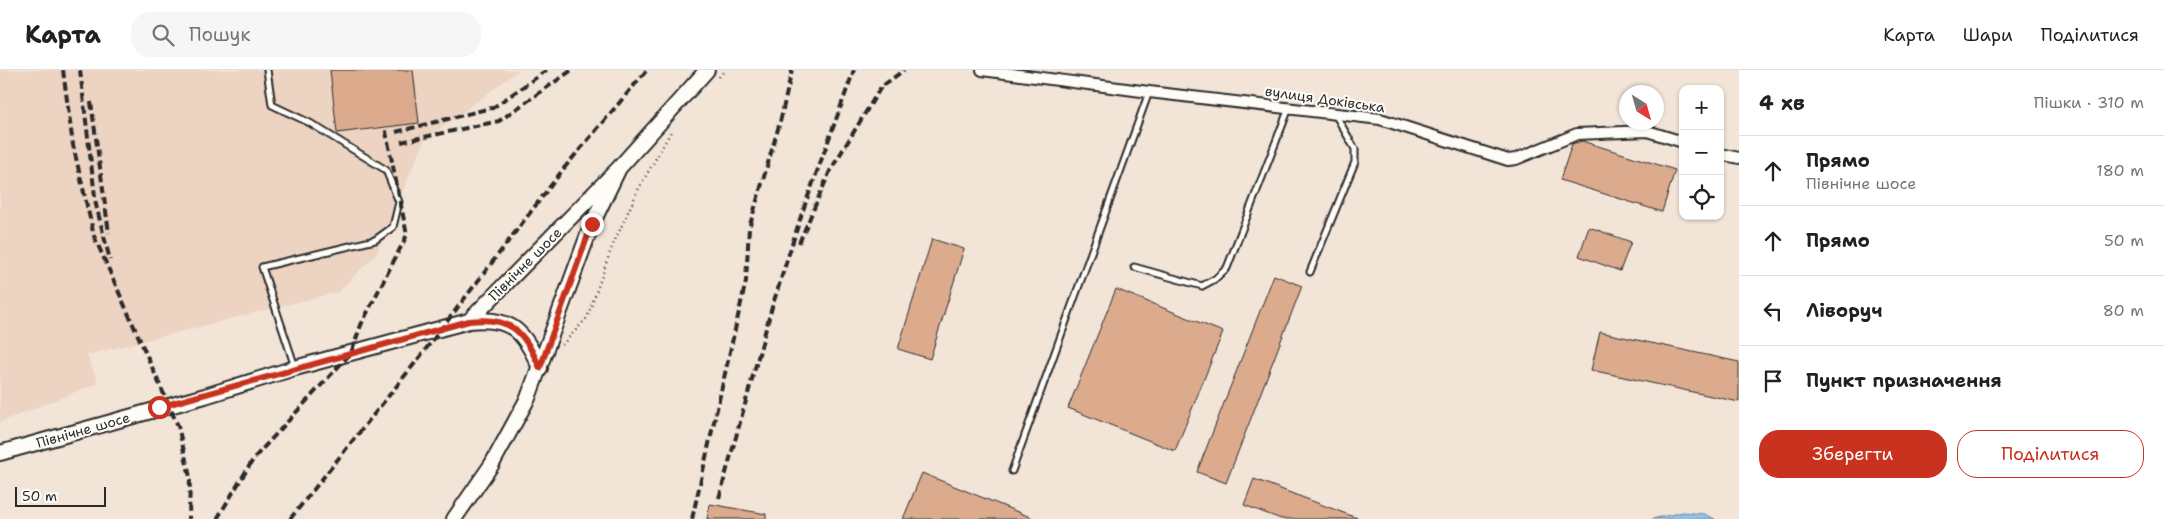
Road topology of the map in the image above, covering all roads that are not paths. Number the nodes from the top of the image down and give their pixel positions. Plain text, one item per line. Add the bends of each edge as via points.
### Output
1 (267, 70) edge
2 (707, 70) edge
3 (982, 70) edge
4 (1149, 92) junction
5 (1290, 108) junction
6 (1335, 113) junction
7 (1679, 141) edge
8 (1724, 155) edge
9 (1739, 158) edge
10 (619, 168) junction
11 (1134, 267) dead end
12 (1310, 272) dead end
13 (469, 321) junction
14 (295, 368) junction
15 (540, 368) junction
16 (0, 453) edge
17 (1012, 472) dead end
18 (454, 519) edge

1 - 14 lane via 272,105 310,123 386,170 399,202 393,227 376,240 262,267
2 - 10 main road, Північне шосе
3 - 4 street, вулиця Доківська
4 - 5 street, вулиця Доківська
4 - 17 lane
5 - 6 street, вулиця Доківська
5 - 11 lane via 1227,268 1202,286
6 - 7 street, вулиця Доківська via 1380,118 1508,160 1521,158 1577,134 1647,131
6 - 12 lane via 1355,150 1355,162
8 - 9 street
10 - 13 main road, Північне шосе
10 - 15 main road via 592,224
13 - 14 main road, Північне шосе
13 - 15 main road via 491,318 508,324 531,347
14 - 16 main road, Північне шосе
15 - 18 main road via 528,398 492,464

